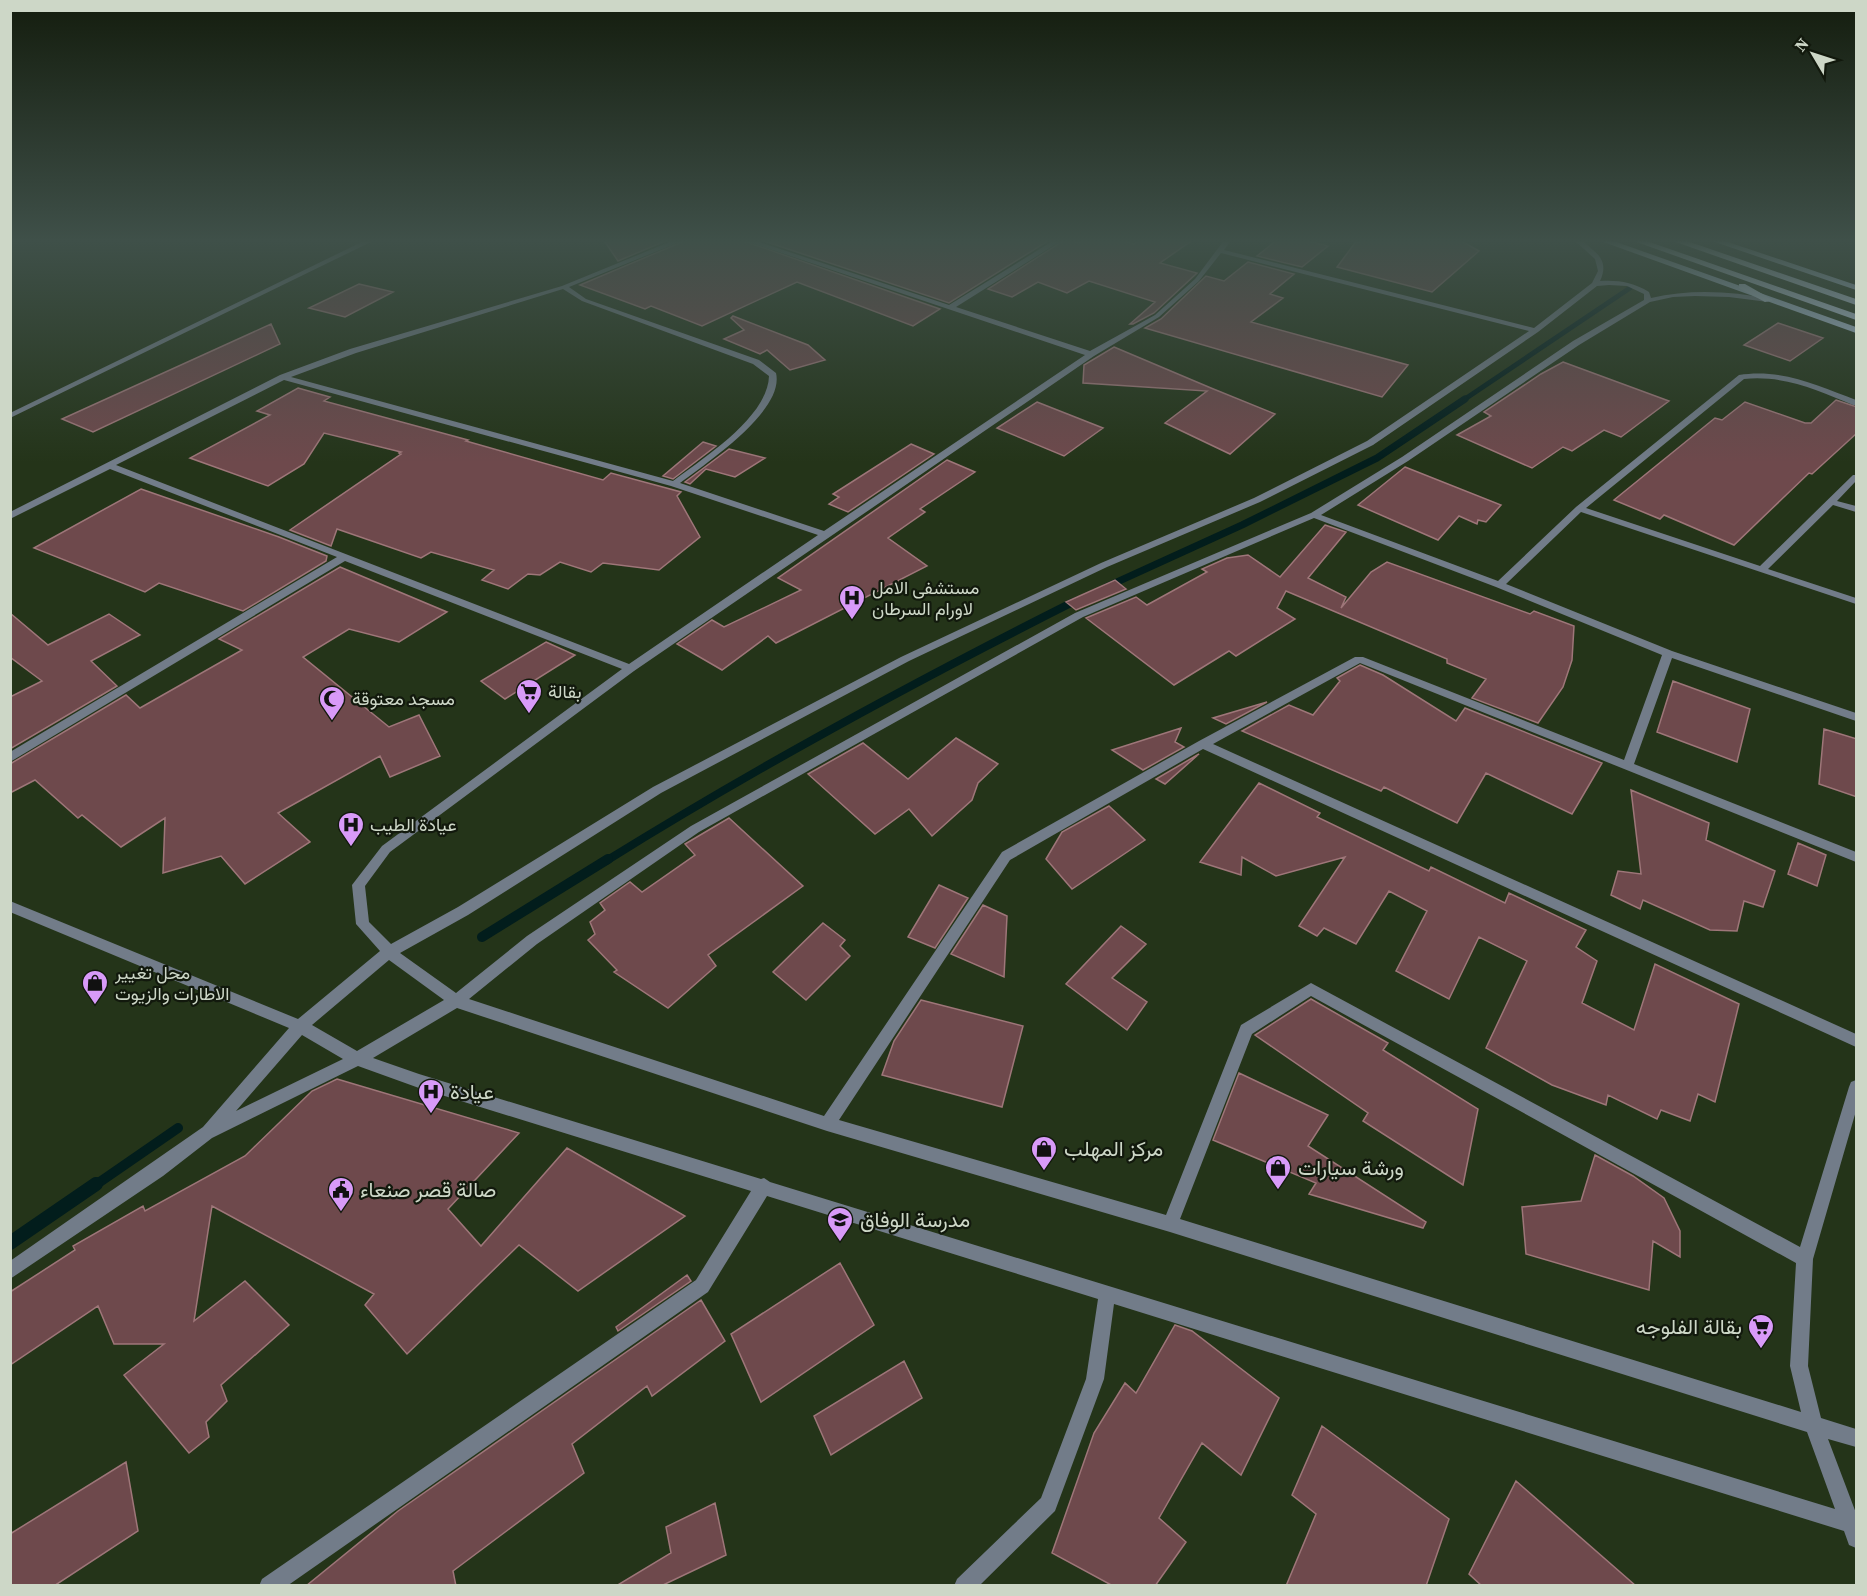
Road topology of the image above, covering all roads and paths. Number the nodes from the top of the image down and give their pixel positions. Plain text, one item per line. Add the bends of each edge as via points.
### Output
1 (221, 313) edge
2 (476, 313) edge
3 (621, 313) edge
4 (965, 313) edge
5 (1161, 313) edge
6 (1468, 313) edge
7 (1556, 313) edge
8 (1627, 313) edge
9 (1808, 313) edge
10 (1534, 330) junction
11 (1857, 330) edge
12 (1091, 354) junction
13 (283, 377) junction
14 (1857, 403) edge
15 (10, 416) edge
16 (108, 465) junction
17 (1857, 477) edge
18 (674, 484) junction
19 (1832, 502) junction
20 (1579, 509) junction
21 (1857, 509) edge
22 (1314, 515) junction
23 (10, 516) edge
24 (826, 535) junction
25 (344, 558) junction
26 (1761, 570) junction
27 (1499, 585) junction
28 (1857, 601) edge
29 (1668, 653) junction
30 (630, 668) junction
31 (1857, 717) edge
32 (1203, 744) junction
33 (10, 758) edge
34 (1628, 765) junction
35 (1857, 857) edge
36 (10, 906) edge
37 (389, 952) junction
38 (456, 1000) junction
39 (300, 1026) junction
40 (1857, 1041) edge
41 (357, 1059) junction
42 (1857, 1087) edge
43 (827, 1124) junction
44 (207, 1133) junction
45 (764, 1186) junction
46 (1170, 1224) junction
47 (1805, 1259) junction
48 (10, 1271) edge
49 (1107, 1293) junction
50 (1813, 1423) junction
51 (1857, 1438) edge
52 (1855, 1529) edge
53 (269, 1586) edge
54 (964, 1586) edge

1 - 15 street
2 - 13 street via 352,351
3 - 18 street via 756,362 773,375 771,393 752,417
4 - 12 street
5 - 12 street
6 - 10 street
7 - 10 street
8 - 22 street
9 - 11 main road
10 - 37 street via 1370,443 1257,500 1104,565 905,659 657,790 463,911
12 - 24 street
13 - 16 street
13 - 18 street
14 - 20 street via 1793,378 1763,373 1742,377
16 - 23 street
16 - 25 street
17 - 19 street
18 - 24 street
19 - 21 street
19 - 26 street
20 - 26 street
20 - 27 street
22 - 27 street
22 - 38 street via 1078,615 695,829 532,940
24 - 30 street
25 - 30 street
25 - 33 street
26 - 28 street
27 - 29 street
29 - 31 street
29 - 34 street
30 - 37 street via 386,849 358,885 363,924
32 - 34 street via 1359,659
32 - 40 street
32 - 43 street via 1006,856
34 - 35 street
36 - 39 street
37 - 38 street
37 - 39 street
38 - 41 street
38 - 43 street
39 - 41 street
39 - 44 street
41 - 44 street
41 - 45 street
42 - 47 street
43 - 46 street
44 - 48 street
45 - 49 street
45 - 53 street via 702,1286
46 - 47 street via 1246,1030 1311,989
46 - 50 street
47 - 50 street via 1799,1366
49 - 52 street
49 - 54 street via 1095,1379 1048,1504
50 - 51 street
50 - 52 street

